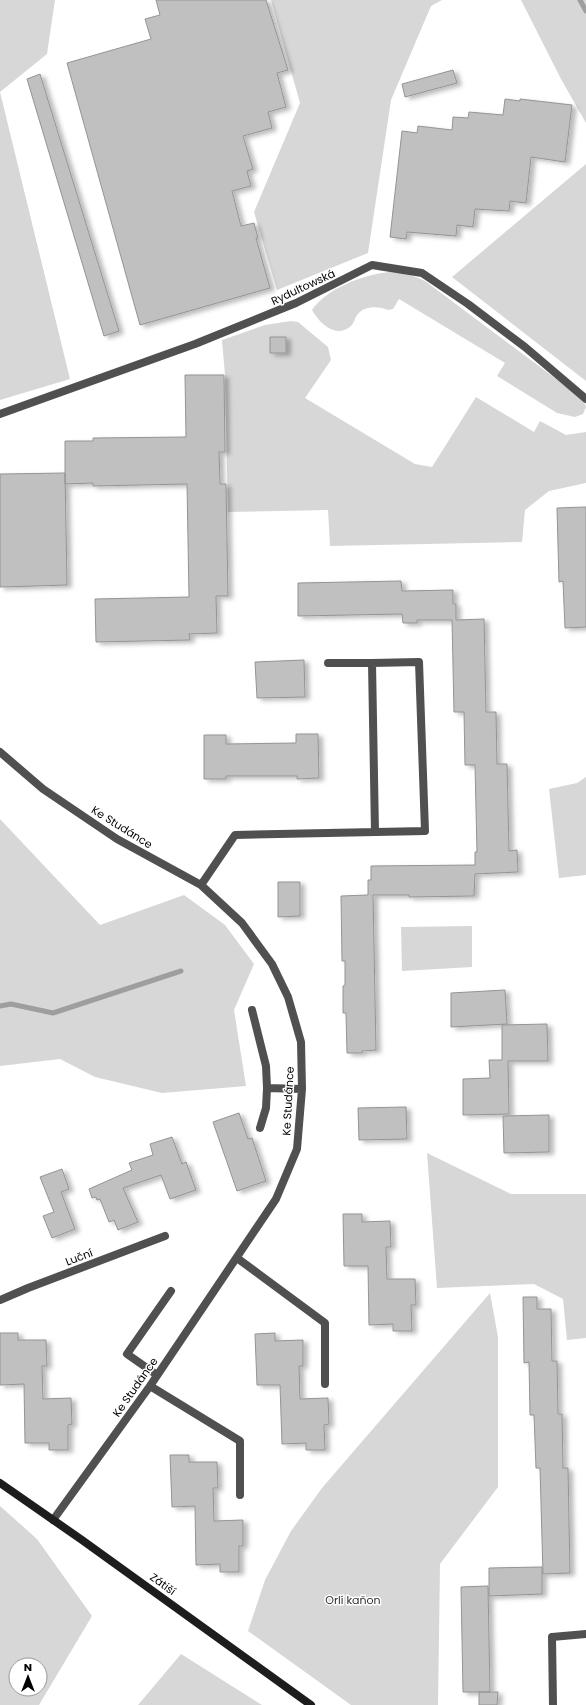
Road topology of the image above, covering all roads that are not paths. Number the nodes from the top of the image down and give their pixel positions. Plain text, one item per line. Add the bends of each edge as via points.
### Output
1 (586, 399) edge
2 (0, 414) edge
3 (328, 662) dead end
4 (372, 662) junction
5 (0, 752) edge
6 (375, 832) junction
7 (201, 885) junction
8 (252, 1010) dead end
9 (267, 1088) junction
10 (302, 1089) junction
11 (260, 1128) dead end
12 (165, 1236) dead end
13 (237, 1258) junction
14 (171, 1290) dead end
15 (0, 1300) edge
16 (157, 1375) junction
17 (325, 1384) dead end
18 (150, 1386) junction
19 (0, 1483) edge
20 (240, 1495) dead end
21 (53, 1520) junction
22 (586, 1634) edge
23 (311, 1705) edge
24 (553, 1705) edge

1 - 2 street, Rydultowská via 518,342 422,273 372,266 296,303 195,344
3 - 4 street
4 - 6 street
4 - 6 street via 419,662 425,831
5 - 7 street, Ke Studánce via 43,789 117,839
6 - 7 street via 235,835
7 - 10 street, Ke Studánce via 242,923 272,964 288,996 301,1042
8 - 9 street via 266,1066
9 - 10 street
9 - 11 street via 266,1108
10 - 13 street, Ke Studánce via 297,1149 276,1199
12 - 15 street, Luční
13 - 16 street, Ke Studánce
13 - 17 street via 325,1323
14 - 16 street via 127,1354
16 - 18 street, Ke Studánce
18 - 20 street via 240,1441
18 - 21 street, Ke Studánce
19 - 21 street, Zátiší
21 - 23 street, Zátiší
22 - 24 street via 552,1637

